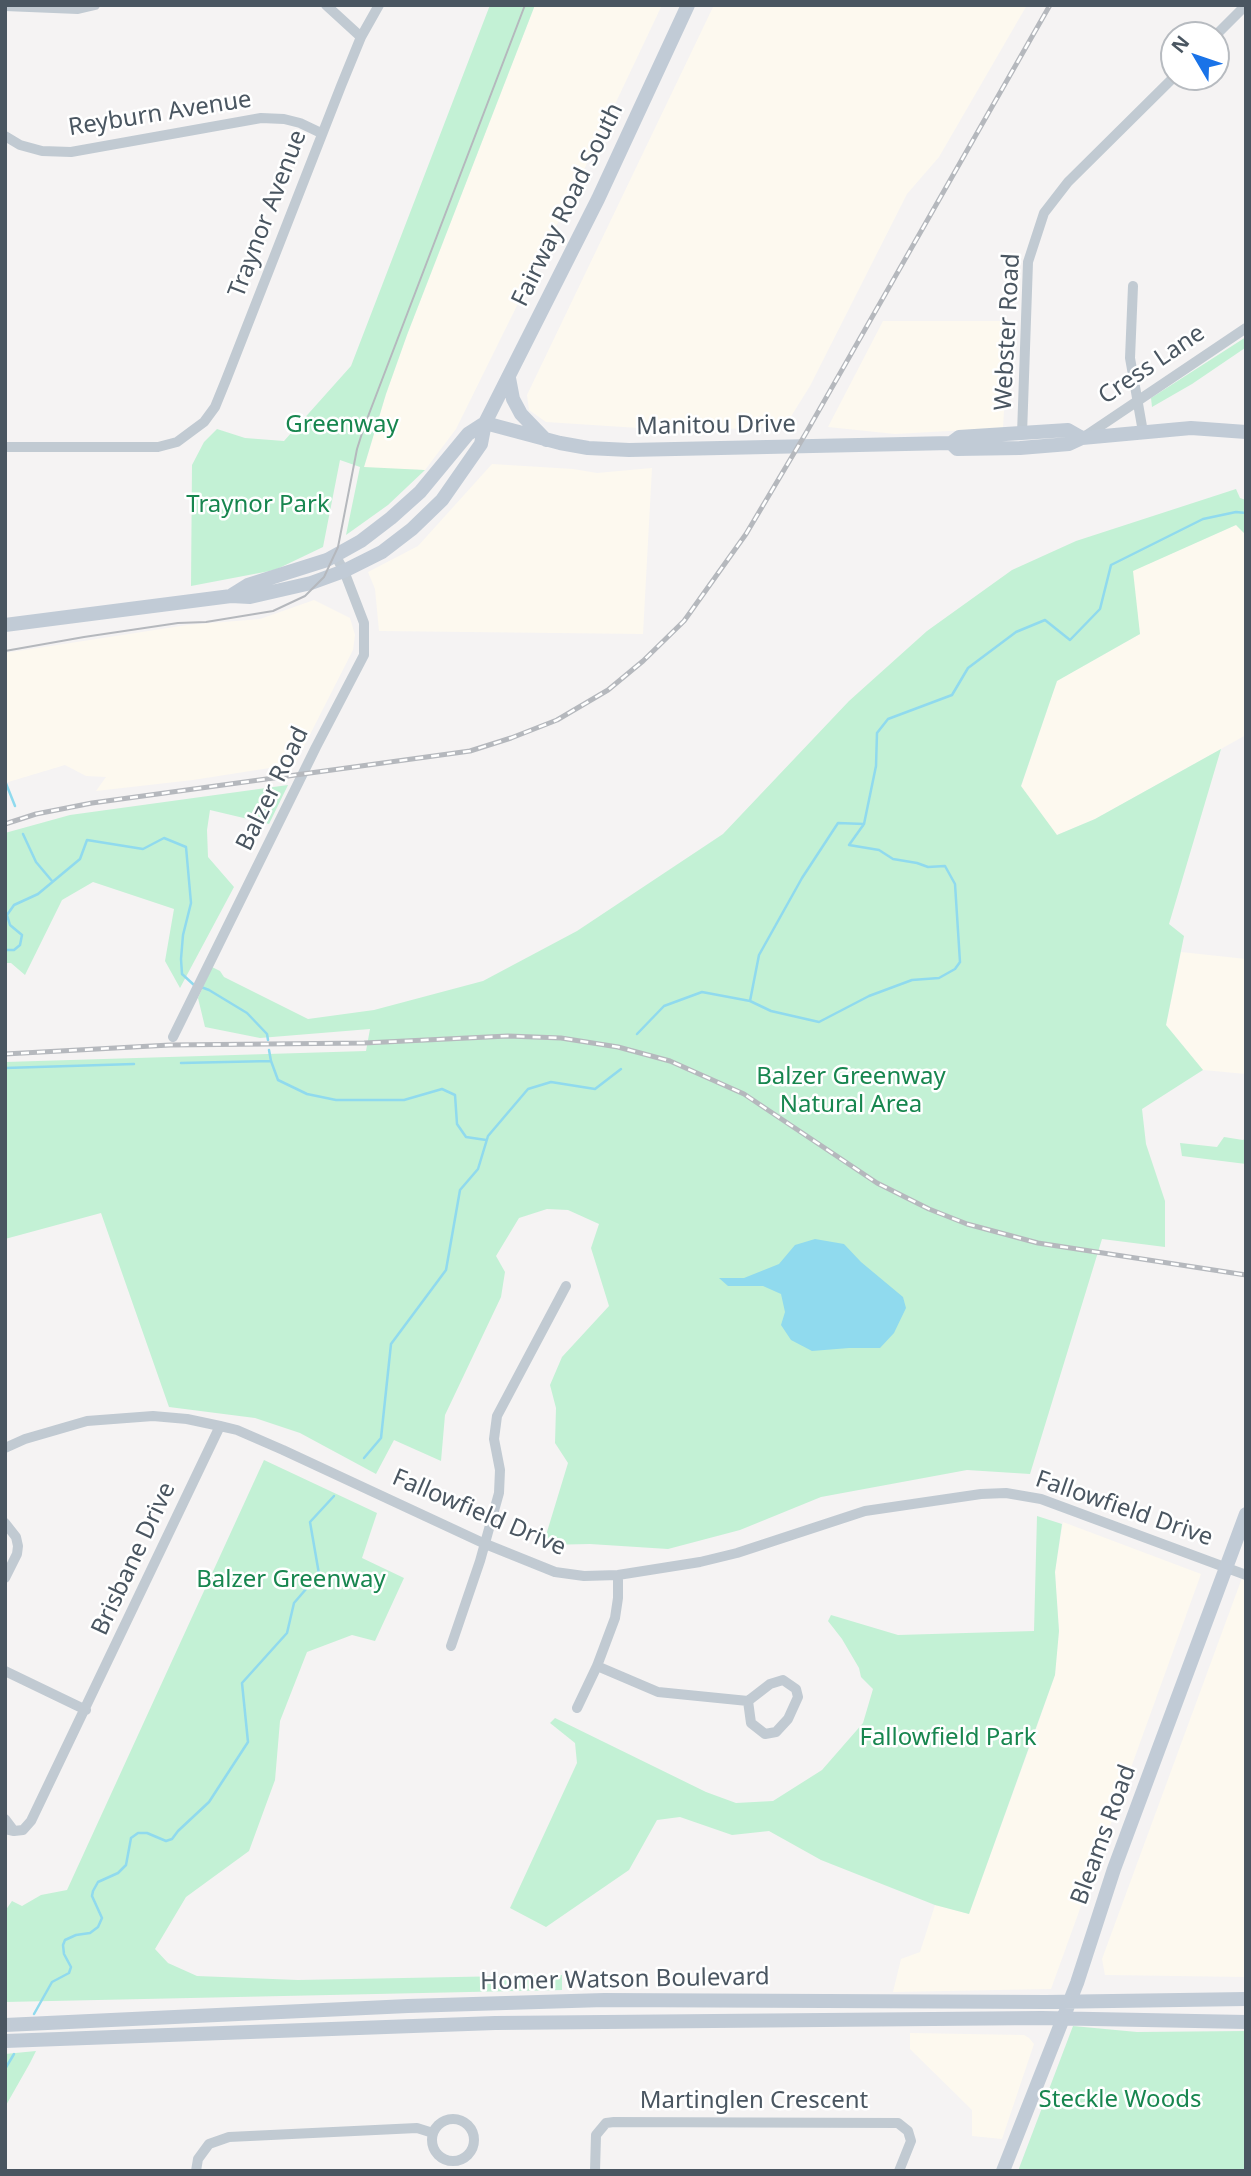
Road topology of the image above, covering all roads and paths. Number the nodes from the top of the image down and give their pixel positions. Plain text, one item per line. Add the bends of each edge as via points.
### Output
1 (95, 5) edge
2 (326, 5) edge
3 (379, 5) edge
4 (688, 5) edge
5 (1246, 5) edge
6 (5, 6) edge
7 (1230, 21) edge
8 (361, 37) junction
9 (1160, 91) edge
10 (321, 133) junction
11 (5, 135) edge
12 (1133, 286) dead end
13 (1246, 328) edge
14 (509, 378) junction
15 (1137, 400) junction
16 (485, 423) junction
17 (1143, 432) junction
18 (1246, 432) edge
19 (1022, 434) junction
20 (1082, 438) junction
21 (547, 441) junction
22 (951, 443) junction
23 (5, 447) edge
24 (335, 555) junction
25 (344, 571) junction
26 (231, 596) junction
27 (5, 625) edge
28 (173, 1037) dead end
29 (566, 1286) dead end
30 (220, 1426) junction
31 (5, 1448) edge
32 (1246, 1514) edge
33 (5, 1523) edge
34 (484, 1543) junction
35 (1226, 1566) junction
36 (618, 1575) junction
37 (1246, 1575) edge
38 (5, 1578) edge
39 (451, 1646) dead end
40 (597, 1666) junction
41 (5, 1671) edge
42 (748, 1701) junction
43 (577, 1708) dead end
44 (86, 1710) junction
45 (5, 1819) edge
46 (10, 1830) edge
47 (1246, 2000) edge
48 (1069, 2001) junction
49 (1062, 2018) junction
50 (1246, 2022) edge
51 (5, 2025) edge
52 (5, 2041) edge
53 (433, 2133) junction
54 (196, 2171) edge
55 (595, 2171) edge
56 (900, 2171) edge
57 (1003, 2171) edge

1 - 6 street via 78,9
2 - 8 street
3 - 8 street, Traynor Avenue
4 - 14 main road, Fairway Road South
5 - 7 street
8 - 10 street, Traynor Avenue
9 - 19 street, Webster Road via 1068,182 1044,213 1028,262
10 - 11 street, Reyburn Avenue via 284,119 261,118 71,152 42,151
10 - 23 street, Traynor Avenue via 215,407 204,422 177,442 158,447
12 - 15 street via 1130,359
13 - 15 street, Cress Lane
14 - 16 main road, Fairway Road South
14 - 21 main road via 521,414
15 - 17 street
15 - 20 street, Cress Lane
16 - 21 main road, Manitou Drive
16 - 24 main road via 468,434 391,519
16 - 25 main road via 481,444 442,500 382,552
17 - 18 main road, Manitou Drive via 1191,428
17 - 20 main road, Manitou Drive
19 - 20 main road, Manitou Drive via 1068,430
19 - 22 main road, Manitou Drive via 959,437
20 - 22 main road, Manitou Drive via 1069,444 1020,448 957,449
21 - 22 main road, Manitou Drive via 629,450
24 - 25 street, Balzer Road
24 - 26 main road via 248,585
25 - 26 main road via 250,597
25 - 28 street, Balzer Road via 364,623 364,655
26 - 27 main road
29 - 34 street via 496,1416 500,1484
30 - 31 street, Fallowfield Drive via 153,1416 88,1421
30 - 34 street, Fallowfield Drive via 283,1450
30 - 44 street, Brisbane Drive
32 - 35 main road, Bleams Road
33 - 38 street via 18,1546
34 - 36 street, Fallowfield Drive via 555,1572
34 - 39 street
35 - 36 street, Fallowfield Drive via 1041,1499 1006,1493 864,1511 737,1553
35 - 37 street, Fallowfield Drive
35 - 48 main road, Bleams Road
36 - 40 street via 615,1618
40 - 42 street via 658,1692
40 - 43 street
41 - 44 street
42 - 42 street via 782,1681 796,1689 798,1697 782,1726 765,1734 751,1723
44 - 46 street, Brisbane Drive via 31,1821 23,1830
45 - 46 street
47 - 48 main road, Homer Watson Boulevard
48 - 49 main road, Bleams Road
48 - 51 main road, Homer Watson Boulevard via 604,2000
49 - 50 main road, Homer Watson Boulevard
49 - 52 main road, Homer Watson Boulevard via 495,2023
49 - 57 main road, Bleams Road
53 - 53 street via 433,2149 443,2160 457,2161 473,2148 470,2128 459,2120 444,2121
53 - 54 street via 417,2128 229,2137 209,2144
55 - 56 street, Martinglen Crescent via 598,2130 606,2123 628,2122 898,2123 911,2137

